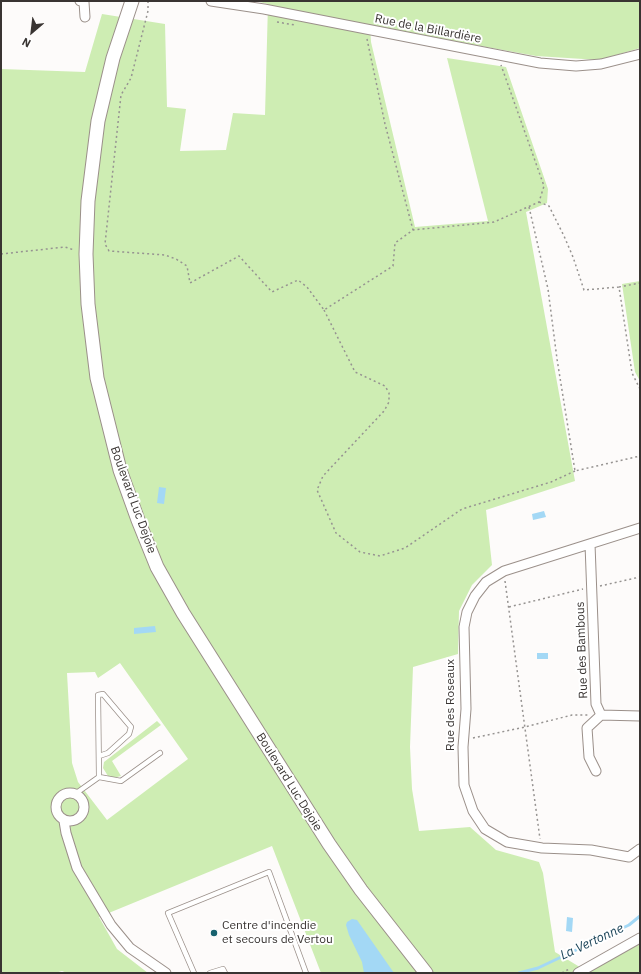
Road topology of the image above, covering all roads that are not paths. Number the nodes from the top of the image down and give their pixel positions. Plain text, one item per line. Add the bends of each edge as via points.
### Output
1 (80, 1) edge
2 (132, 1) edge
3 (211, 1) edge
4 (85, 17) dead end
5 (640, 54) edge
6 (640, 528) edge
7 (590, 544) junction
8 (601, 715) junction
9 (640, 716) edge
10 (160, 753) dead end
11 (99, 756) junction
12 (596, 771) dead end
13 (99, 777) junction
14 (75, 794) junction
15 (64, 821) junction
16 (640, 849) edge
17 (640, 938) edge
18 (166, 973) edge
19 (194, 973) edge
20 (210, 973) edge
21 (225, 973) edge
22 (306, 973) edge
23 (426, 973) edge
24 (578, 973) edge

1 - 4 street via 84,2
2 - 23 main road, Boulevard Luc Dejoie via 113,58 98,121 88,201 86,254 88,304 97,378 120,470 157,567 210,656 329,844 365,896
3 - 5 street, Rue de la Billardière via 540,63 576,66 601,64
6 - 7 street, Rue des Roseaux
7 - 8 street, Rue des Bambous via 596,704
7 - 16 street, Rue des Roseaux via 504,571 486,582 475,596 464,627 464,785 473,811 485,829 507,842 542,848 591,850 629,857
8 - 9 street
8 - 12 street via 587,728 589,757
10 - 13 lane via 121,781
11 - 11 lane via 98,695 103,694 131,728 129,734 108,753
11 - 13 lane
13 - 14 lane
14 - 15 street via 65,794 56,804 57,814
14 - 15 street via 82,800 83,813 73,821
15 - 18 street via 77,868 111,925 130,948
17 - 24 street
19 - 22 lane via 168,913 269,872
20 - 21 lane via 224,969

